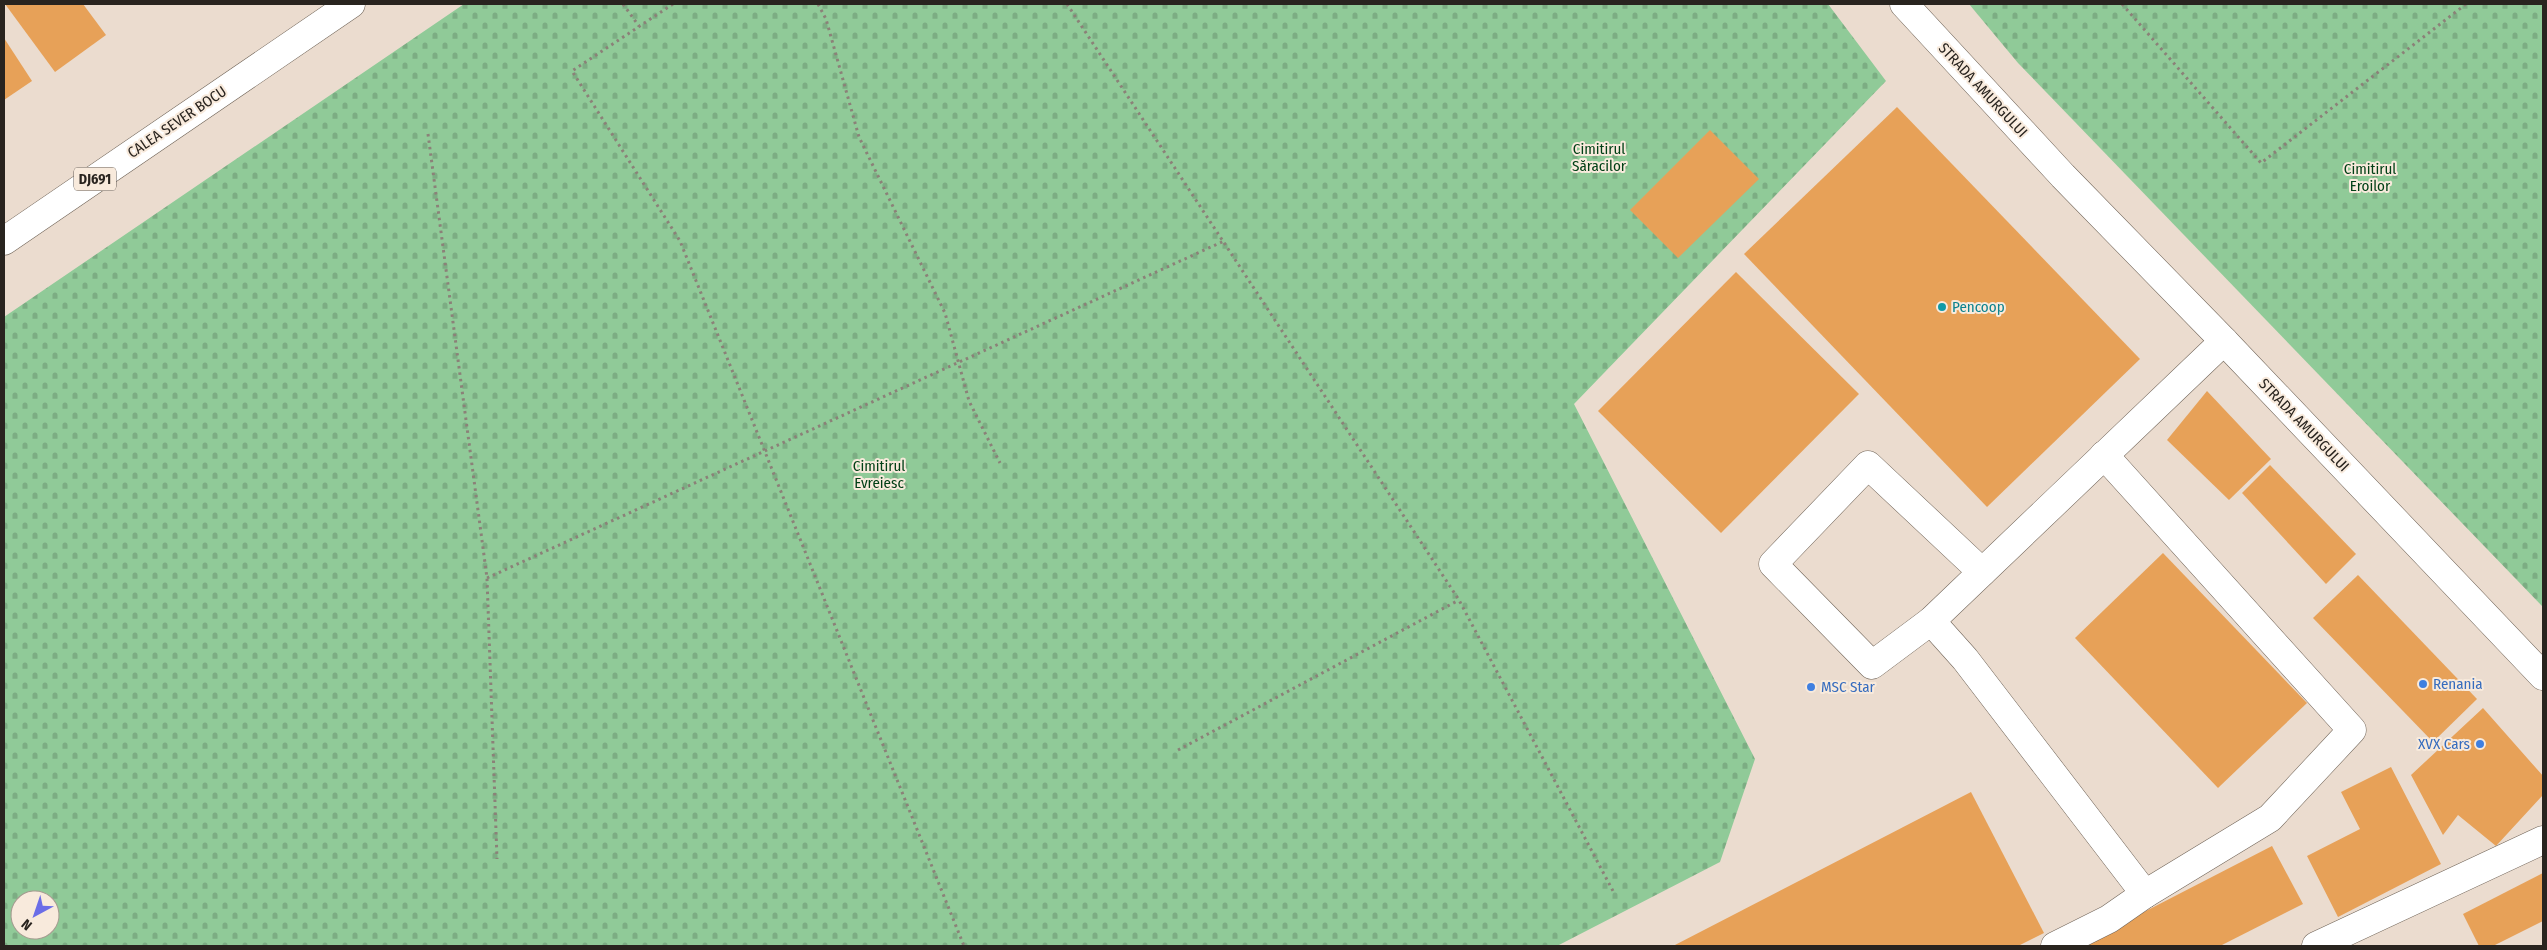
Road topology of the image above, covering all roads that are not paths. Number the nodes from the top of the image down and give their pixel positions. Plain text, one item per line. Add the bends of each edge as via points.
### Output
1 (351, 4) edge
2 (1904, 4) edge
3 (1926, 4) edge
4 (2063, 176) junction
5 (4, 241) edge
6 (2224, 340) junction
7 (2104, 455) junction
8 (1982, 572) junction
9 (1931, 621) junction
10 (2543, 676) edge
11 (2543, 840) edge
12 (2145, 894) junction
13 (2055, 946) edge
14 (2316, 946) edge

1 - 5 main road, CALEA SEVER BOCU / DJ691
2 - 4 main road, STRADA AMURGULUI
3 - 4 main road, STRADA AMURGULUI via 1949,37
4 - 6 main road, STRADA AMURGULUI
6 - 7 main road
6 - 10 main road, STRADA AMURGULUI
7 - 8 main road
7 - 12 main road via 2352,730 2270,818
8 - 9 main road
8 - 9 main road via 1868,466 1773,564 1872,665
9 - 12 main road via 1965,659
11 - 14 main road
12 - 13 main road via 2109,919

